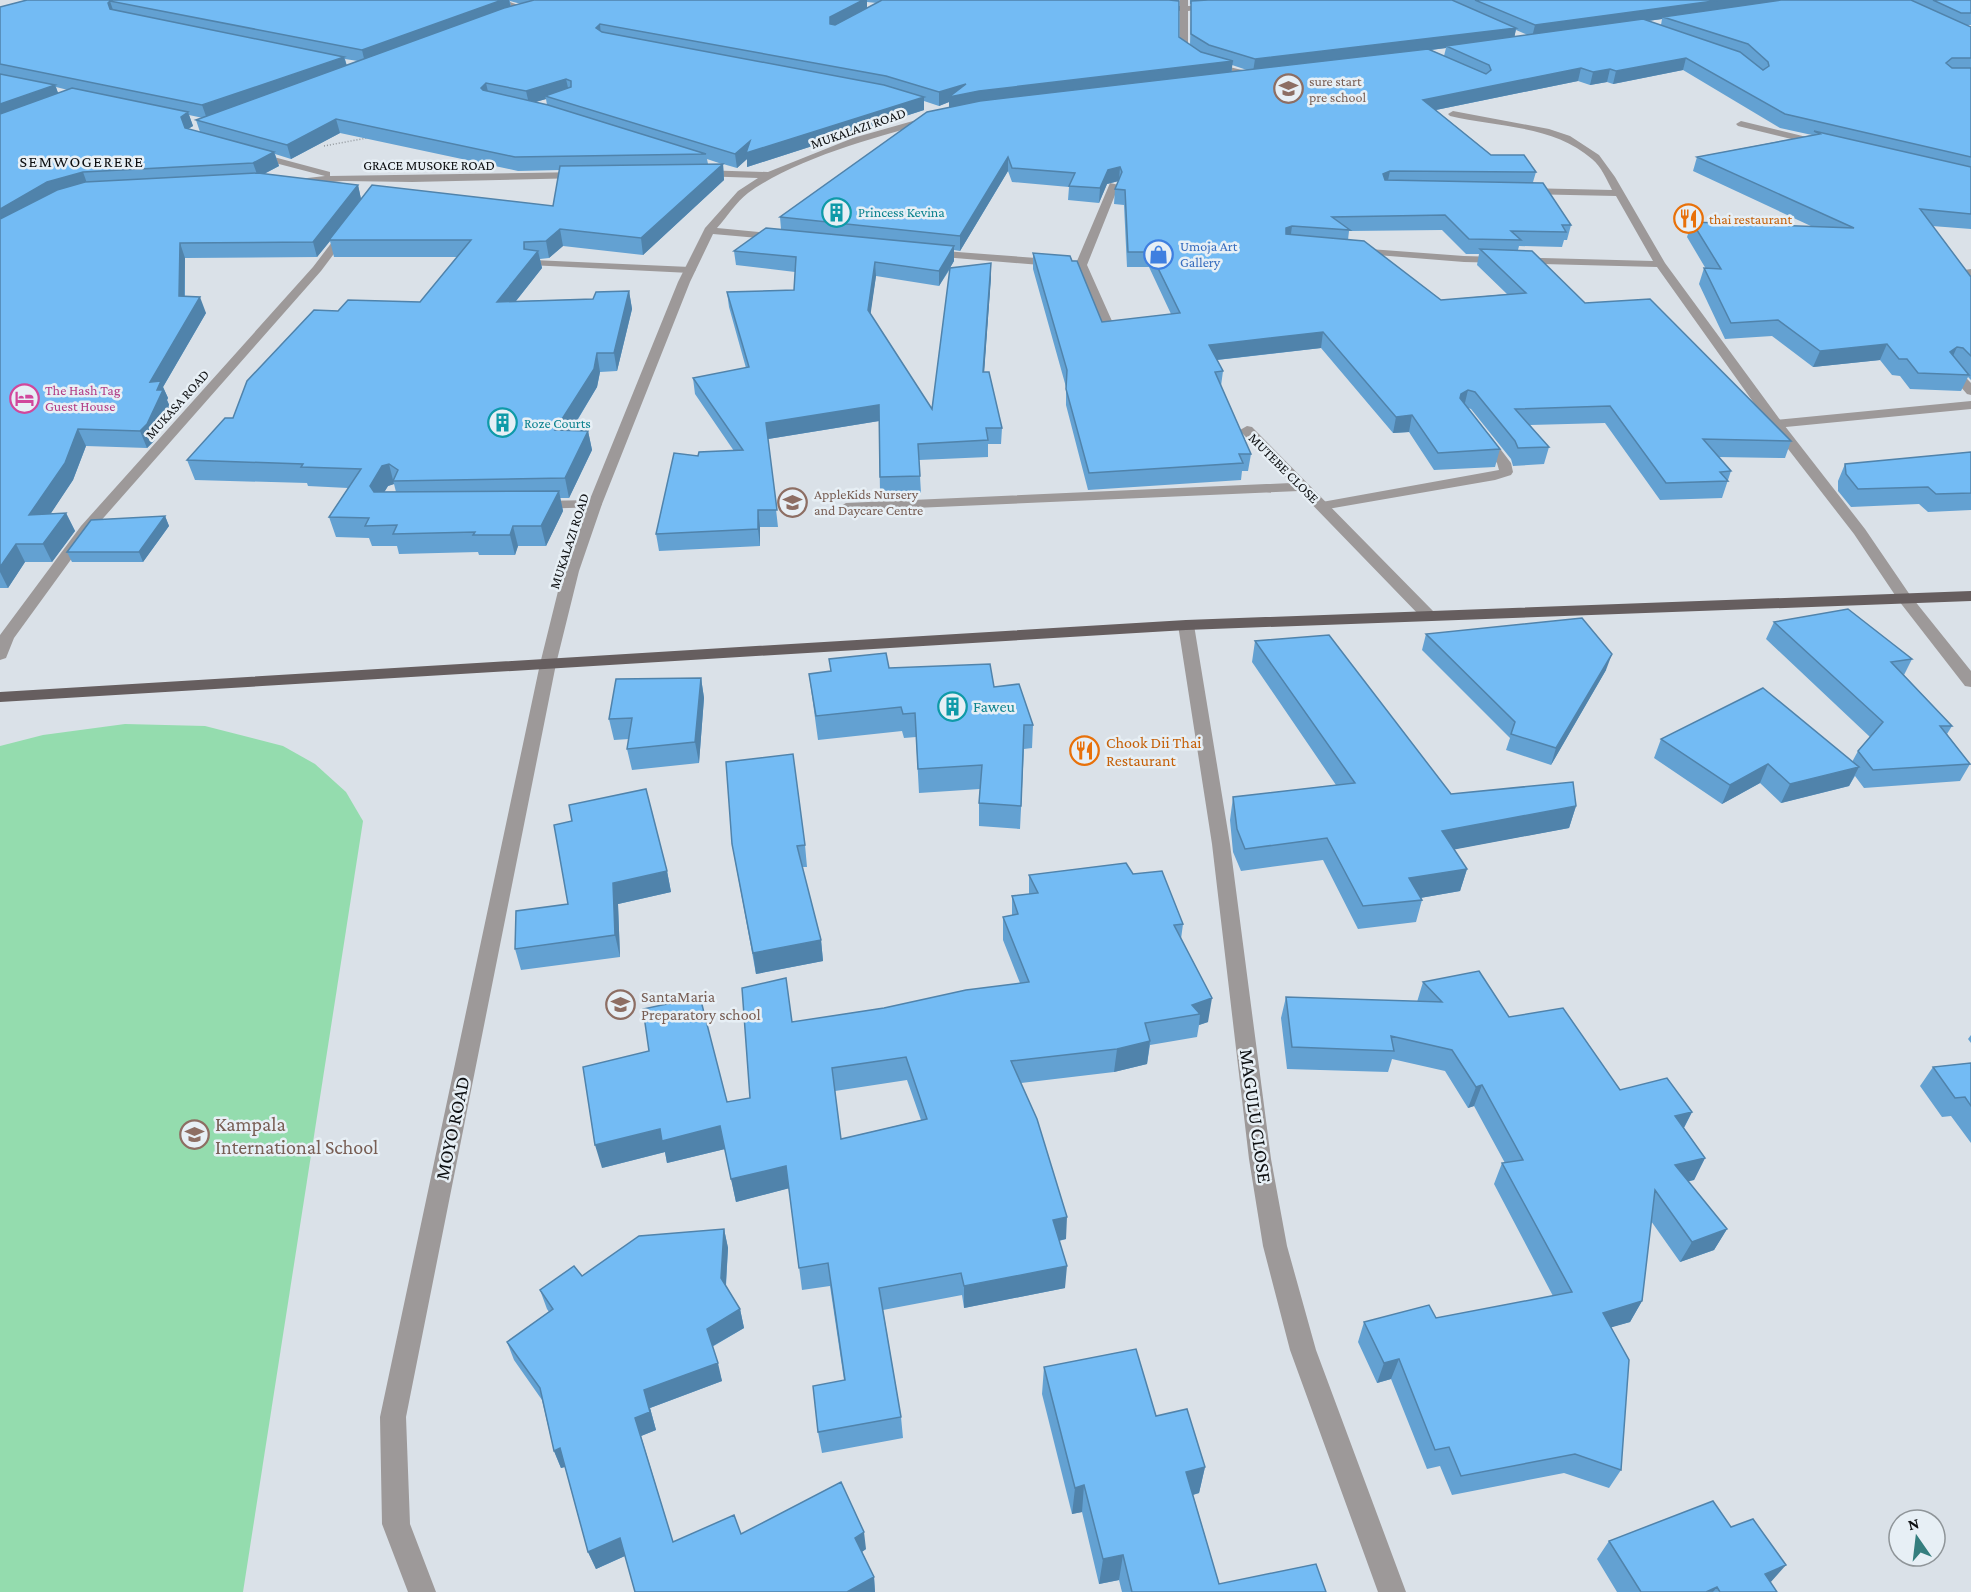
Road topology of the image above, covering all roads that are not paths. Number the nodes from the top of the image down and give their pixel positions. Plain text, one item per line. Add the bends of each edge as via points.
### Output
1 (498, 0) edge
2 (1184, 4) edge
3 (1149, 6) edge
4 (1218, 6) edge
5 (535, 7) edge
6 (525, 9) junction
7 (503, 16) edge
8 (1268, 75) edge
9 (1257, 76) junction
10 (1222, 80) edge
11 (941, 112) edge
12 (1453, 114) edge
13 (1741, 124) dead end
14 (1831, 145) edge
15 (242, 152) edge
16 (706, 162) edge
17 (740, 173) junction
18 (683, 174) edge
19 (592, 175) edge
20 (769, 175) junction
21 (343, 178) junction
22 (287, 182) edge
23 (1114, 186) edge
24 (1511, 191) edge
25 (1619, 193) junction
26 (351, 224) edge
27 (709, 230) junction
28 (795, 238) edge
29 (1349, 251) edge
30 (921, 252) edge
31 (533, 263) edge
32 (1660, 264) junction
33 (1081, 265) junction
34 (690, 270) junction
35 (1110, 330) edge
36 (1951, 369) edge
37 (1971, 391) edge
38 (1971, 405) edge
39 (1776, 424) junction
40 (1477, 429) edge
41 (1247, 430) dead end
42 (1302, 487) junction
43 (595, 504) junction
44 (525, 505) edge
45 (1322, 506) junction
46 (846, 507) dead end
47 (1971, 596) edge
48 (1904, 598) junction
49 (1428, 615) junction
50 (1186, 625) junction
51 (0, 655) edge
52 (548, 664) junction
53 (1971, 682) edge
54 (0, 697) edge
55 (422, 1592) edge
56 (1392, 1592) edge

1 - 6 street
2 - 3 street
2 - 4 street
2 - 9 street via 1187,52
5 - 6 street
6 - 7 street
8 - 9 street
9 - 10 street
11 - 20 street, MUKALAZI ROAD
12 - 25 street via 1567,138 1596,157
13 - 14 street
15 - 21 street
16 - 17 street
17 - 18 street
17 - 20 street
19 - 21 street, GRACE MUSOKE ROAD via 382,183
20 - 27 street, MUKALAZI ROAD via 742,193
21 - 22 street, GRACE MUSOKE ROAD
23 - 33 street
24 - 25 street
25 - 32 street
26 - 51 street, MUKASA ROAD via 317,269 86,529 6,638
27 - 28 street
27 - 34 street, MUKALAZI ROAD
29 - 32 street via 1464,259
30 - 33 street
31 - 34 street
32 - 39 street
33 - 35 street
34 - 43 street, MUKALAZI ROAD
36 - 37 street
38 - 39 street
39 - 48 street via 1860,532
40 - 45 street via 1504,463 1506,472
41 - 42 street, MUTEBE CLOSE
42 - 45 street, MUTEBE CLOSE
42 - 46 street
43 - 44 street
43 - 52 street, MUKALAZI ROAD via 571,572
45 - 49 street, MUTEBE CLOSE
47 - 48 main road
48 - 49 main road
48 - 53 street
49 - 50 main road
50 - 52 main road
50 - 56 street, MAGULU CLOSE via 1221,844 1260,1159 1275,1246 1303,1350
52 - 54 main road
52 - 55 street, MOYO ROAD via 393,1417 396,1524

